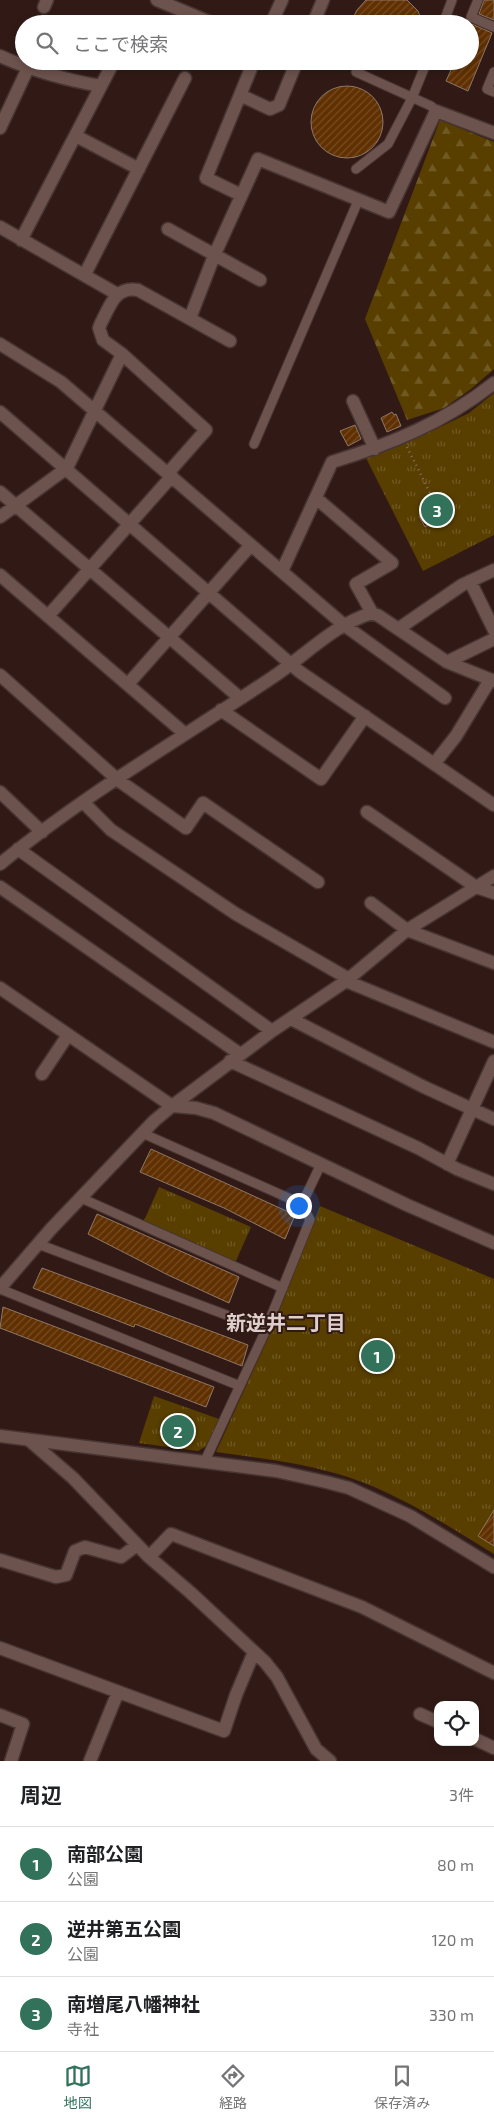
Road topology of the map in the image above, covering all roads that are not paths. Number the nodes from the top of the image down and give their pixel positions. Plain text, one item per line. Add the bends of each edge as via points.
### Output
1 (157, 0) edge
2 (282, 0) edge
3 (323, 0) edge
4 (452, 0) edge
5 (478, 0) edge
6 (193, 15) edge
7 (275, 15) edge
8 (317, 15) edge
9 (446, 15) edge
10 (472, 15) edge
11 (479, 20) edge
12 (494, 27) edge
13 (0, 56) edge
14 (15, 62) edge
15 (27, 70) edge
16 (34, 70) edge
17 (109, 70) edge
18 (250, 70) edge
19 (294, 70) edge
20 (423, 70) edge
21 (356, 72) dead end
22 (494, 72) edge
23 (185, 78) dead end
24 (101, 86) junction
25 (494, 92) edge
26 (240, 95) junction
27 (412, 98) junction
28 (436, 111) junction
29 (3, 114) edge
30 (0, 128) edge
31 (494, 132) edge
32 (76, 136) junction
33 (139, 169) junction
34 (356, 170) dead end
35 (241, 195) junction
36 (358, 201) junction
37 (0, 227) edge
38 (168, 229) dead end
39 (21, 240) junction
40 (214, 256) junction
41 (85, 274) junction
42 (260, 280) dead end
43 (117, 294) junction
44 (190, 318) junction
45 (230, 341) dead end
46 (0, 344) edge
47 (122, 354) junction
48 (494, 384) edge
49 (353, 401) dead end
50 (94, 409) junction
51 (0, 412) edge
52 (254, 444) dead end
53 (375, 449) junction
54 (67, 468) junction
55 (170, 475) junction
56 (0, 492) edge
57 (316, 498) junction
58 (16, 505) junction
59 (0, 517) edge
60 (130, 523) junction
61 (251, 546) junction
62 (90, 568) junction
63 (494, 570) edge
64 (282, 571) junction
65 (0, 574) edge
66 (470, 582) junction
67 (210, 592) junction
68 (372, 613) junction
69 (48, 616) junction
70 (344, 625) junction
71 (398, 630) junction
72 (494, 630) edge
73 (170, 638) junction
74 (494, 639) edge
75 (447, 662) junction
76 (292, 663) junction
77 (0, 675) edge
78 (492, 680) edge
79 (128, 684) junction
80 (240, 698) junction
81 (445, 698) dead end
82 (221, 710) junction
83 (365, 716) junction
84 (184, 733) junction
85 (434, 764) junction
86 (118, 780) junction
87 (0, 792) edge
88 (84, 803) junction
89 (494, 805) edge
90 (368, 812) dead end
91 (42, 832) junction
92 (18, 849) junction
93 (0, 864) edge
94 (494, 876) edge
95 (318, 882) dead end
96 (0, 887) edge
97 (476, 887) junction
98 (494, 893) edge
99 (371, 903) dead end
100 (407, 930) junction
101 (494, 963) edge
102 (348, 980) junction
103 (0, 988) edge
104 (291, 1019) junction
105 (272, 1031) junction
106 (68, 1035) junction
107 (494, 1042) edge
108 (235, 1058) junction
109 (494, 1061) edge
110 (42, 1074) dead end
111 (172, 1106) junction
112 (473, 1110) junction
113 (494, 1119) edge
114 (142, 1133) junction
115 (321, 1164) junction
116 (447, 1164) junction
117 (494, 1184) edge
118 (81, 1198) junction
119 (302, 1204) junction
120 (494, 1243) edge
121 (38, 1244) junction
122 (1, 1286) edge
123 (283, 1288) junction
124 (266, 1330) junction
125 (240, 1386) junction
126 (0, 1436) edge
127 (28, 1440) junction
128 (204, 1463) junction
129 (137, 1545) junction
130 (148, 1557) junction
131 (0, 1560) edge
132 (494, 1567) edge
133 (0, 1648) edge
134 (254, 1652) junction
135 (494, 1673) edge
136 (118, 1692) junction
137 (420, 1714) dead end
138 (0, 1715) edge
139 (434, 1720) edge
140 (479, 1741) edge
141 (494, 1748) edge
142 (11, 1761) edge
143 (90, 1761) edge
144 (330, 1761) edge

1 - 6 street
2 - 7 street
3 - 8 street
4 - 9 lane
5 - 10 lane
11 - 12 lane
13 - 14 street
15 - 29 street
16 - 24 street via 65,80
17 - 24 street
18 - 26 street
19 - 26 street via 279,104 270,109
20 - 27 lane
21 - 27 lane
22 - 25 lane via 487,89
23 - 33 street
24 - 32 street
26 - 35 street via 206,178
27 - 28 lane
27 - 34 lane via 388,144
28 - 31 street
28 - 36 street via 389,212
29 - 30 street
32 - 33 street
32 - 39 street
33 - 41 street
35 - 36 street via 258,159
35 - 40 street
36 - 52 lane
37 - 39 street
38 - 40 street
39 - 41 street
40 - 42 street
40 - 44 street
41 - 43 street
43 - 44 street via 129,288 138,290
43 - 47 street via 99,328 103,340
44 - 45 street
46 - 50 street via 61,382
47 - 50 street
47 - 55 street via 206,430
48 - 53 street via 466,406
49 - 53 street
50 - 54 street
50 - 55 street
51 - 54 street
53 - 57 street via 332,462
54 - 58 street
54 - 60 street
55 - 60 street
55 - 61 street
56 - 58 street
57 - 64 street
57 - 68 street via 392,563 356,584
58 - 59 street
58 - 62 street
60 - 62 street
60 - 67 street
61 - 64 street
61 - 67 street
62 - 69 street
62 - 73 street
63 - 66 street
64 - 70 street
65 - 69 street
66 - 71 street
66 - 72 street
67 - 73 street
67 - 76 street
68 - 70 street
68 - 71 street
69 - 79 street
70 - 76 street via 316,642
70 - 81 street
71 - 75 street
73 - 79 street
73 - 80 street
74 - 75 street
75 - 78 street
76 - 80 street
76 - 83 street via 300,672
77 - 86 street
78 - 85 street
79 - 84 street
80 - 82 street
82 - 83 street via 321,779
82 - 84 street
83 - 85 street
84 - 86 street
85 - 89 street
86 - 88 street
86 - 95 street via 186,828 203,803
87 - 91 street
88 - 91 street
88 - 102 street via 111,830 213,898
90 - 97 street
91 - 92 street
92 - 93 street
92 - 105 street
94 - 97 street
96 - 108 street
97 - 98 street
97 - 100 street
99 - 100 street
100 - 101 street
100 - 102 street
102 - 104 street
102 - 107 street
103 - 106 street
104 - 105 street
104 - 112 street
105 - 108 street
106 - 110 street
106 - 111 street
108 - 111 street
108 - 116 street
109 - 112 street
111 - 114 street
111 - 115 street via 214,1113
112 - 113 street
112 - 116 street
114 - 118 street
114 - 119 lane
115 - 119 lane
115 - 120 street
116 - 117 street
118 - 121 street
118 - 123 lane
119 - 123 lane via 310,1220
121 - 122 street
121 - 124 lane
122 - 125 lane
123 - 124 lane
124 - 125 lane
125 - 128 lane
126 - 127 street
127 - 128 street
127 - 129 street via 73,1478
128 - 132 street via 276,1471 349,1488 410,1516
129 - 130 street
129 - 131 street via 121,1557 85,1546 75,1551 66,1575 56,1577
130 - 134 street
130 - 135 street via 171,1534 362,1608
133 - 136 street
134 - 136 street via 224,1731
134 - 144 street via 277,1677 316,1749
136 - 143 street
137 - 139 street
138 - 142 street via 23,1724
140 - 141 street

